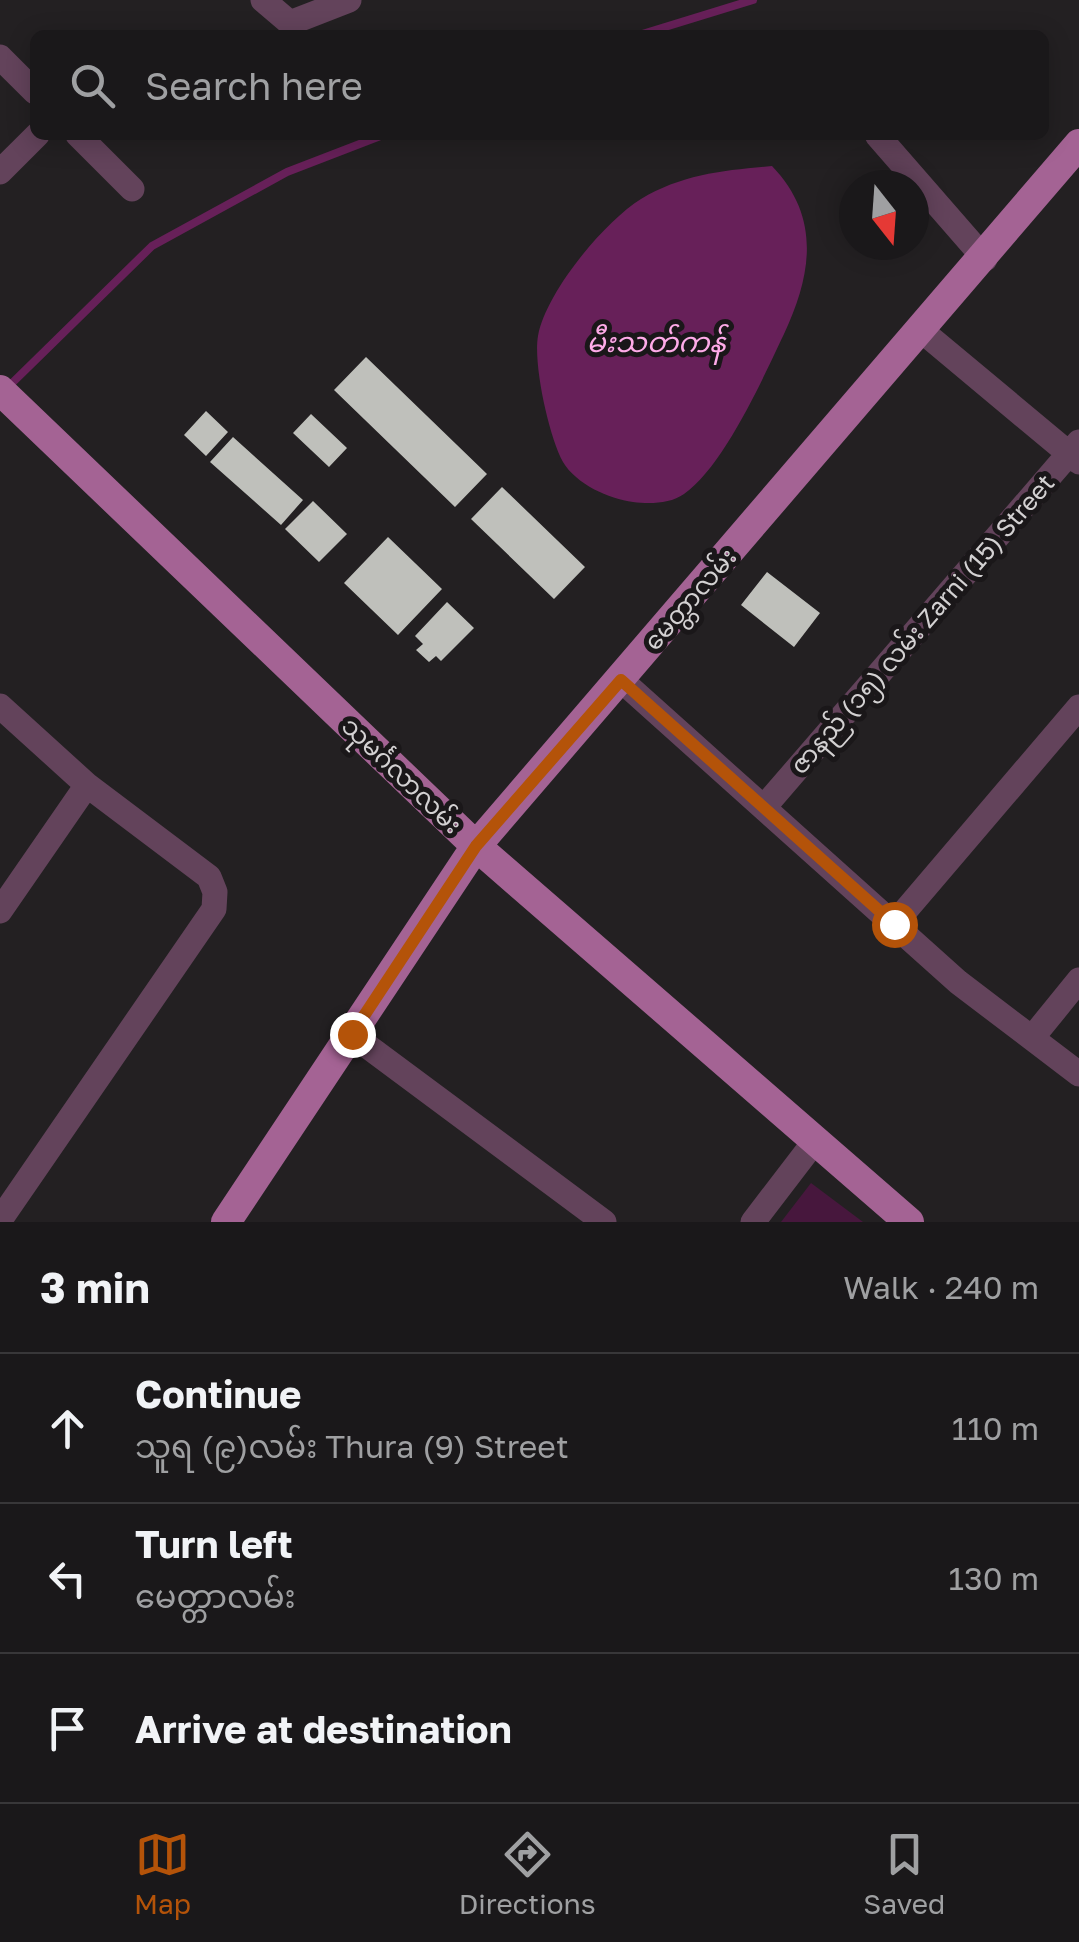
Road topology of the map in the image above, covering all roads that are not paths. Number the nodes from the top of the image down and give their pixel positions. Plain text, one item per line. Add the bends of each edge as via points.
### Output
1 (263, 0) edge
2 (349, 0) edge
3 (0, 57) edge
4 (30, 87) edge
5 (32, 140) edge
6 (83, 140) edge
7 (881, 140) edge
8 (1079, 144) edge
9 (0, 172) edge
10 (132, 189) dead end
11 (985, 258) junction
12 (922, 331) junction
13 (9, 398) edge
14 (1076, 452) edge
15 (621, 680) junction
16 (0, 706) edge
17 (1079, 707) edge
18 (87, 785) junction
19 (765, 806) junction
20 (476, 846) junction
21 (0, 910) edge
22 (894, 924) junction
23 (1079, 980) edge
24 (352, 1034) junction
25 (1032, 1038) junction
26 (1079, 1074) edge
27 (815, 1140) junction
28 (0, 1220) edge
29 (226, 1222) edge
30 (604, 1222) edge
31 (753, 1222) edge
32 (909, 1222) edge

1 - 2 street via 290,24
3 - 4 street
5 - 9 street
6 - 10 street
7 - 11 street
8 - 11 main road, မေတ္တာလမ်း
11 - 12 main road, မေတ္တာလမ်း
12 - 14 street
12 - 15 main road, မေတ္တာလမ်း
13 - 20 main road, သုမင်္ဂလာလမ်း
14 - 19 street, ဇာနည် (၁၅) လမ်း Zarni (15) Street
15 - 19 street
15 - 20 main road, မေတ္တာလမ်း
16 - 18 street
17 - 22 street
18 - 21 street
18 - 28 street via 209,878 214,909
19 - 22 street
20 - 24 main road, မေတ္တာလမ်း
20 - 27 main road, သုမင်္ဂလာလမ်း
22 - 25 street
23 - 25 street
24 - 29 main road, မေတ္တာလမ်း
24 - 30 street
25 - 26 street
27 - 31 street
27 - 32 main road, သုမင်္ဂလာလမ်း

